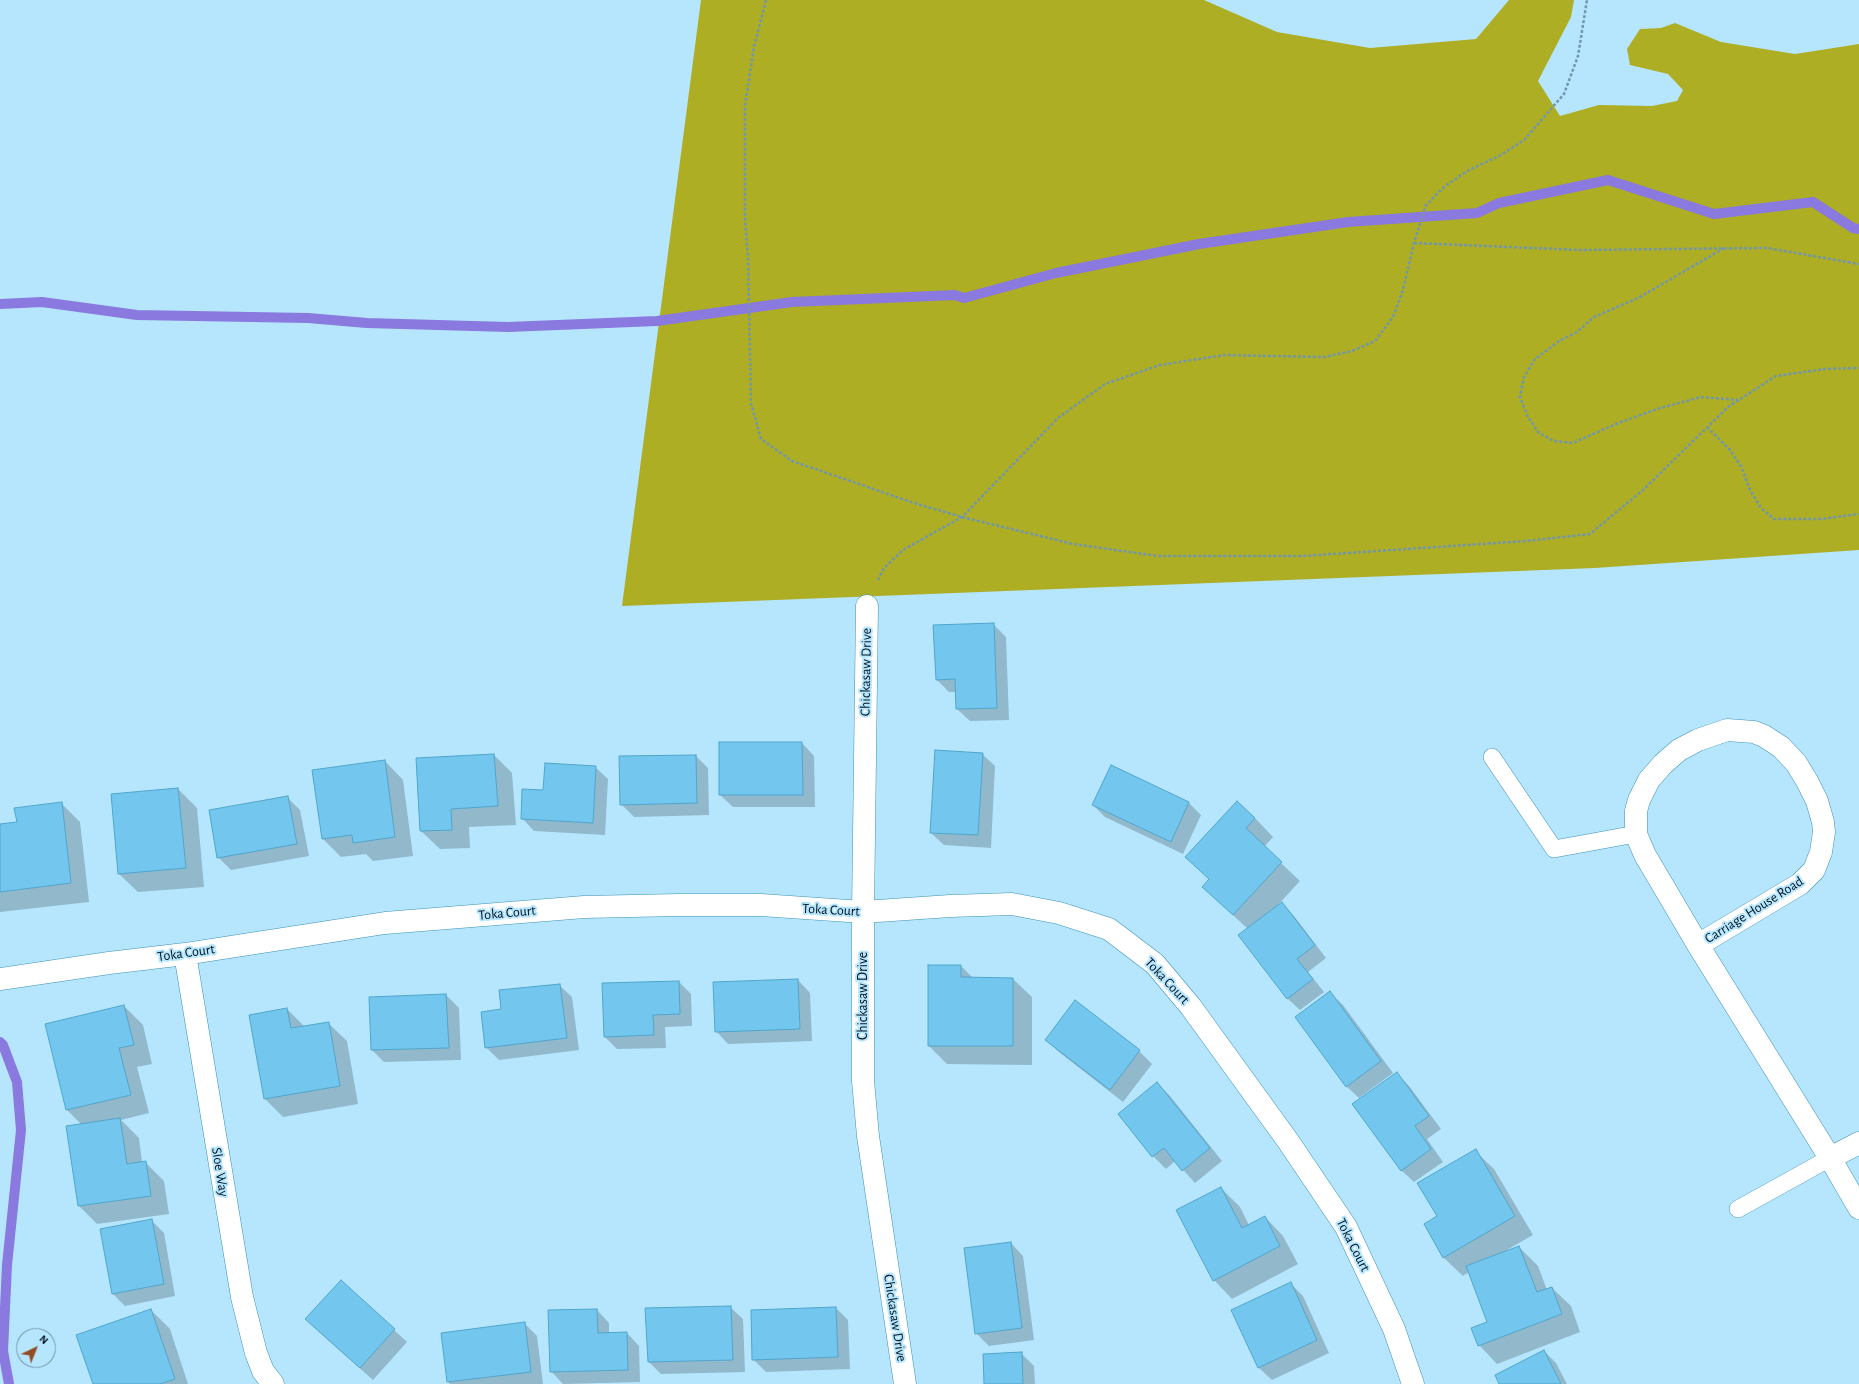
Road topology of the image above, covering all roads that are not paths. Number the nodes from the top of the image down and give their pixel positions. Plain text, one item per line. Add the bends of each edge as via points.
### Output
1 (867, 606) road end
2 (1492, 757) dead end
3 (1636, 834) junction
4 (863, 912) junction
5 (1698, 945) junction
6 (185, 954) junction
7 (0, 979) edge
8 (1859, 1143) edge
9 (1830, 1158) junction
10 (1859, 1208) edge
11 (1738, 1209) dead end
12 (273, 1384) edge
13 (905, 1384) edge
14 (1413, 1384) edge

1 - 4 street, Chickasaw Drive
2 - 3 lane via 1554,849
3 - 5 street, Carriage House Road via 1645,855
3 - 5 street, Carriage House Road via 1638,800 1649,780 1679,750 1726,730 1745,730 1764,736 1781,747 1796,763 1807,781 1817,801 1824,832 1822,852 1814,870 1800,884
4 - 6 street, Toka Court via 761,906 584,907 385,924
4 - 13 street, Chickasaw Drive via 863,1081 868,1136
4 - 14 street, Toka Court via 1012,904 1059,914 1109,929 1155,964 1196,1014 1288,1141 1346,1227 1394,1329
5 - 9 street, Carriage House Road
6 - 7 street, Toka Court
6 - 12 street, Sloe Way via 242,1297 256,1353 263,1371
8 - 9 street
9 - 10 street, Carriage House Road
9 - 11 lane

